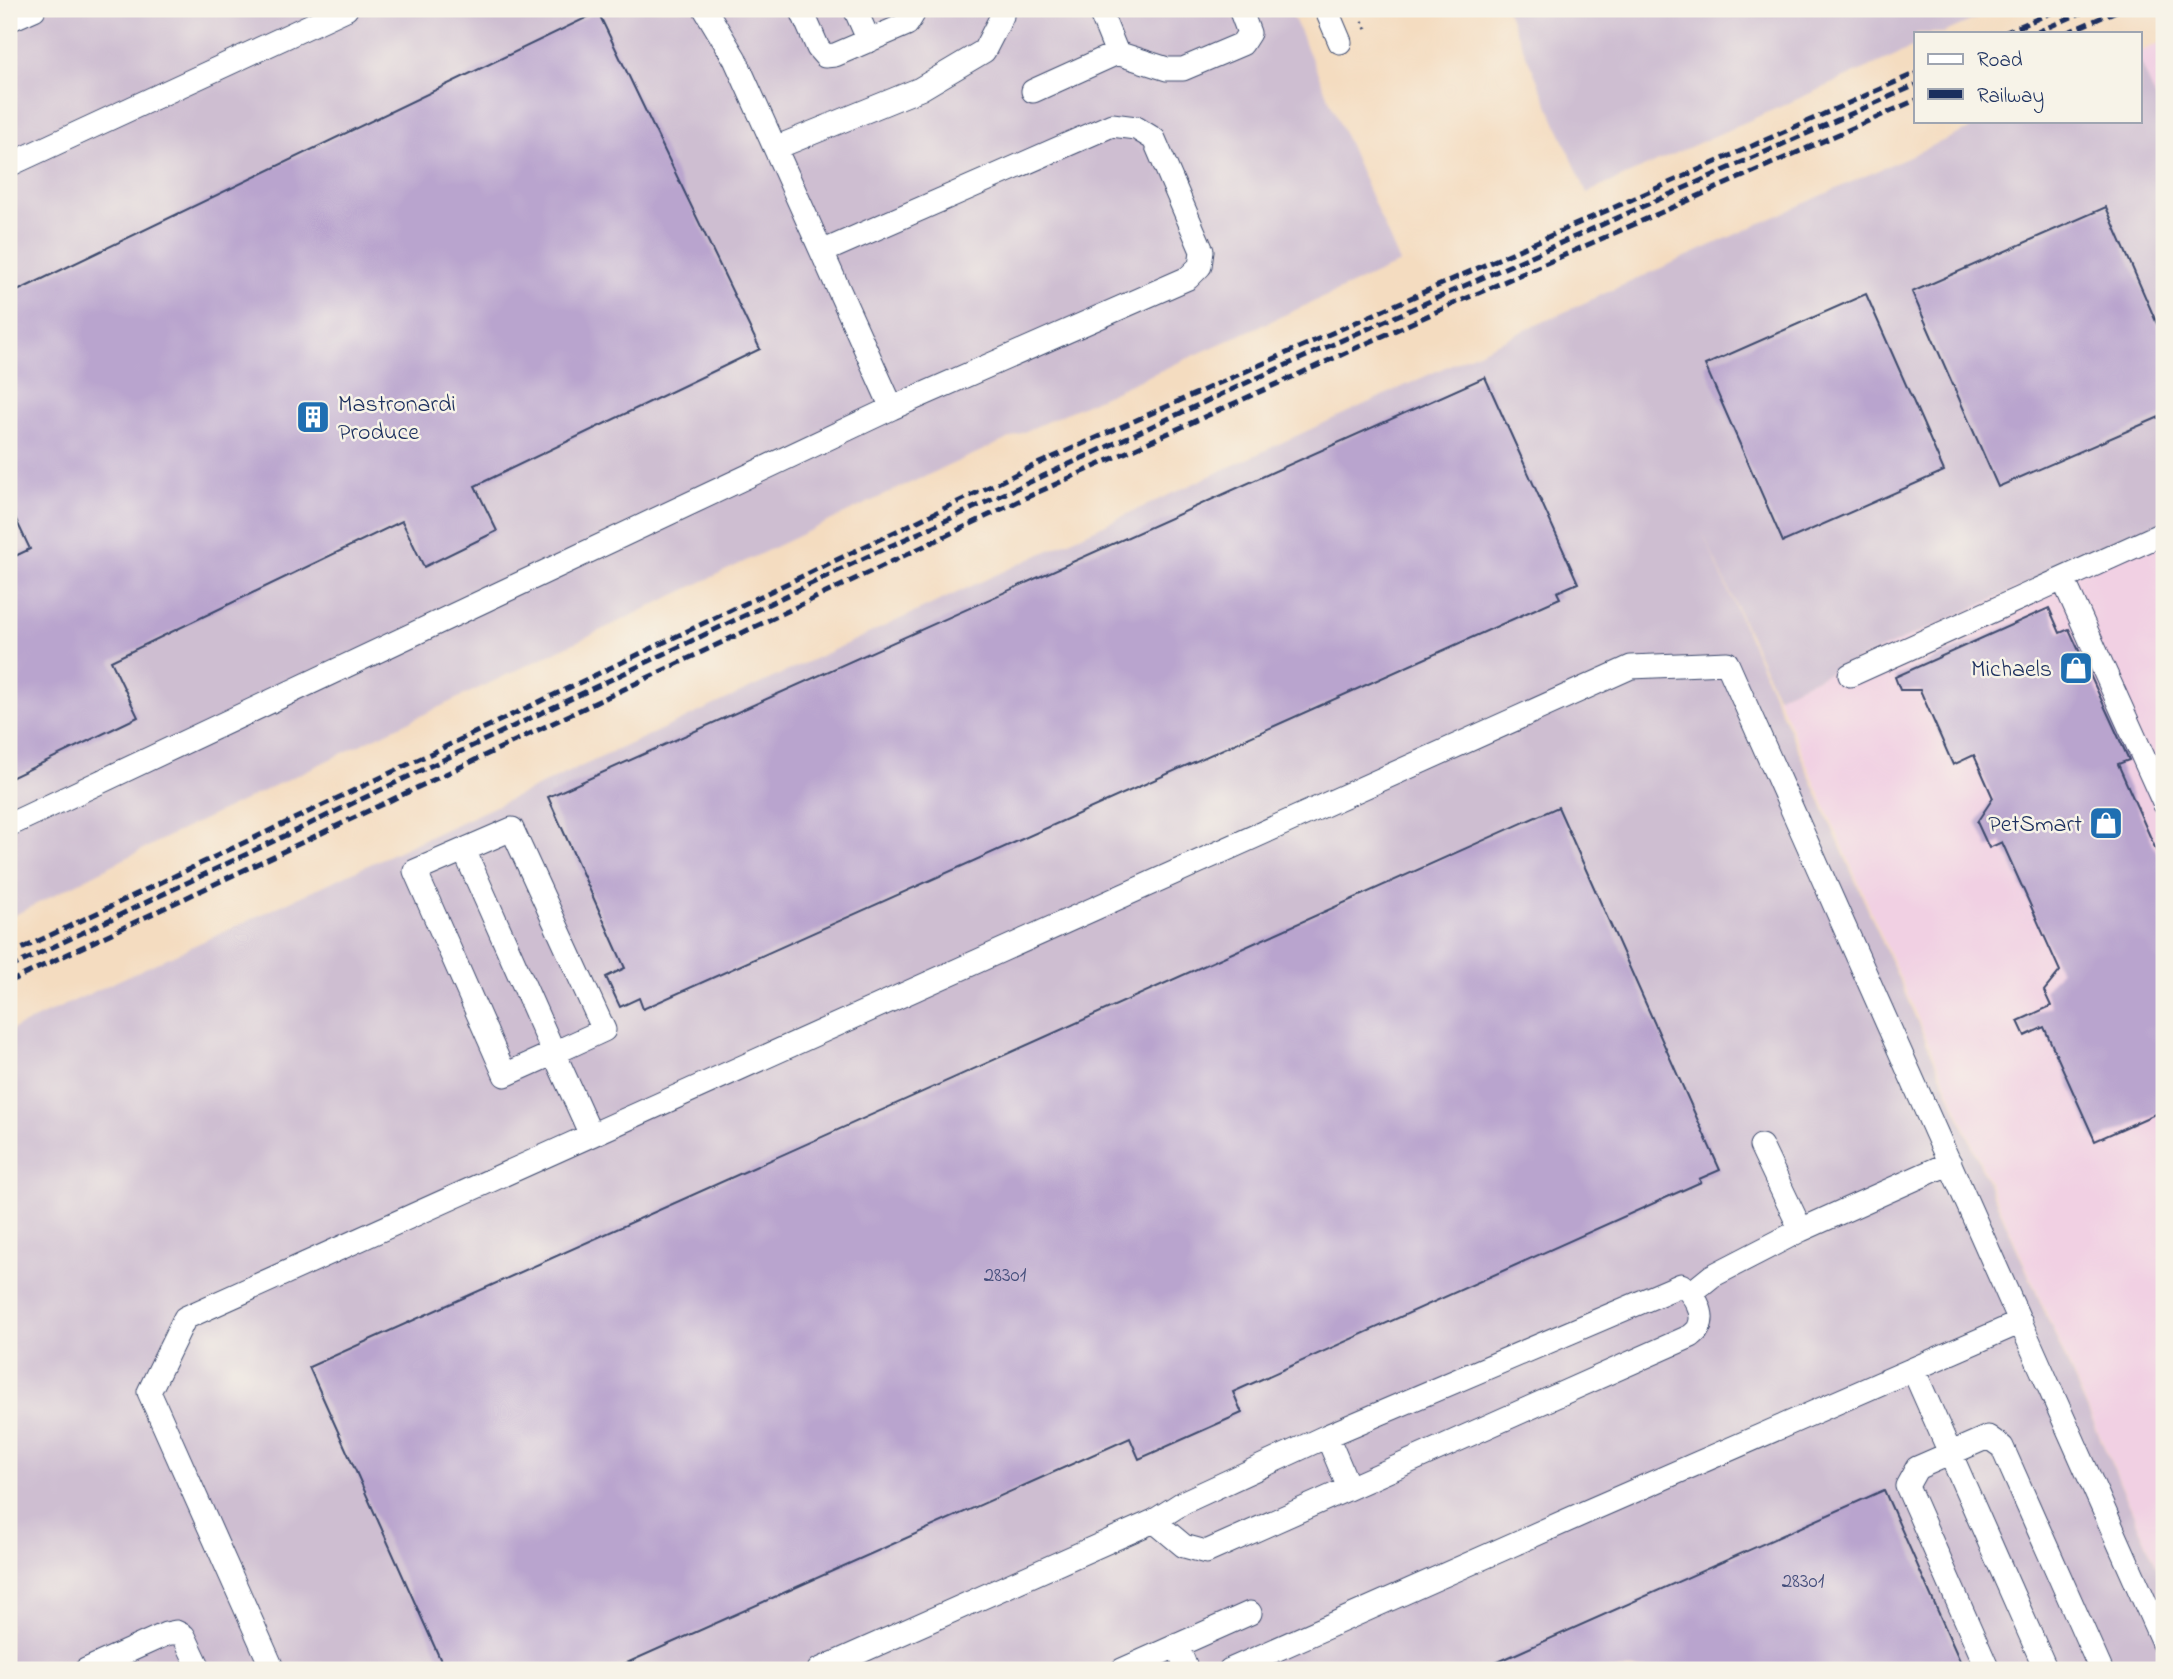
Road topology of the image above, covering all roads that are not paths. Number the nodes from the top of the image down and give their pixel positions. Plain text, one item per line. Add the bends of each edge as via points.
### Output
1 (34, 9) edge
2 (346, 9) edge
3 (705, 9) edge
4 (801, 9) edge
5 (855, 9) edge
6 (912, 9) edge
7 (1001, 9) edge
8 (1099, 9) edge
9 (1240, 9) edge
10 (1326, 9) edge
11 (9, 20) edge
12 (869, 41) junction
13 (1340, 42) dead end
14 (1117, 53) junction
15 (1033, 90) dead end
16 (775, 148) junction
17 (9, 165) edge
18 (822, 252) junction
19 (892, 408) junction
20 (2164, 533) edge
21 (2063, 579) junction
22 (1850, 675) dead end
23 (2157, 770) edge
24 (2164, 803) edge
25 (9, 825) edge
26 (464, 850) junction
27 (554, 1053) junction
28 (591, 1135) junction
29 (1761, 1146) dead end
30 (1950, 1163) junction
31 (1801, 1230) junction
32 (1691, 1293) junction
33 (2021, 1322) junction
34 (1913, 1369) junction
35 (1327, 1436) junction
36 (1951, 1453) junction
37 (1349, 1488) junction
38 (1154, 1521) junction
39 (1250, 1613) dead end
40 (1177, 1645) junction
41 (2164, 1645) edge
42 (86, 1670) edge
43 (200, 1670) edge
44 (273, 1670) edge
45 (819, 1670) edge
46 (1122, 1670) edge
47 (1187, 1670) edge
48 (1230, 1670) edge
49 (1988, 1670) edge
50 (2046, 1670) edge
51 (2101, 1670) edge

1 - 11 street
2 - 17 street
3 - 16 street via 735,59
4 - 12 street via 825,55
5 - 12 street
6 - 12 street via 907,23
7 - 16 street via 1002,16 984,51 920,89
8 - 14 street
9 - 14 street via 1249,33 1242,44 1183,69 1167,69
10 - 13 street
14 - 15 street
16 - 18 street
18 - 19 street
18 - 19 street via 1112,125 1136,128 1154,139 1202,251 1200,267 1188,278
19 - 25 street
20 - 21 street
21 - 22 street
21 - 23 street
23 - 24 street
26 - 27 street
26 - 27 street via 512,829 604,1030
26 - 27 street via 415,872 505,1075
27 - 28 street
28 - 30 street via 1631,667 1727,663
28 - 44 street via 185,1318 149,1392
29 - 31 street
30 - 31 street
30 - 33 street
31 - 32 street via 1712,1276
32 - 35 street via 1682,1285
32 - 37 street via 1701,1310 1700,1327 1691,1336
33 - 34 street
33 - 41 street
34 - 36 street
34 - 48 street
35 - 37 street
35 - 38 street via 1184,1502
36 - 49 street via 1917,1468 1907,1486
36 - 50 street
36 - 51 street via 1988,1437 2001,1447
37 - 38 street via 1206,1552 1184,1546
38 - 45 street
39 - 40 street
40 - 46 street
40 - 47 street
42 - 43 street via 176,1632 184,1636

